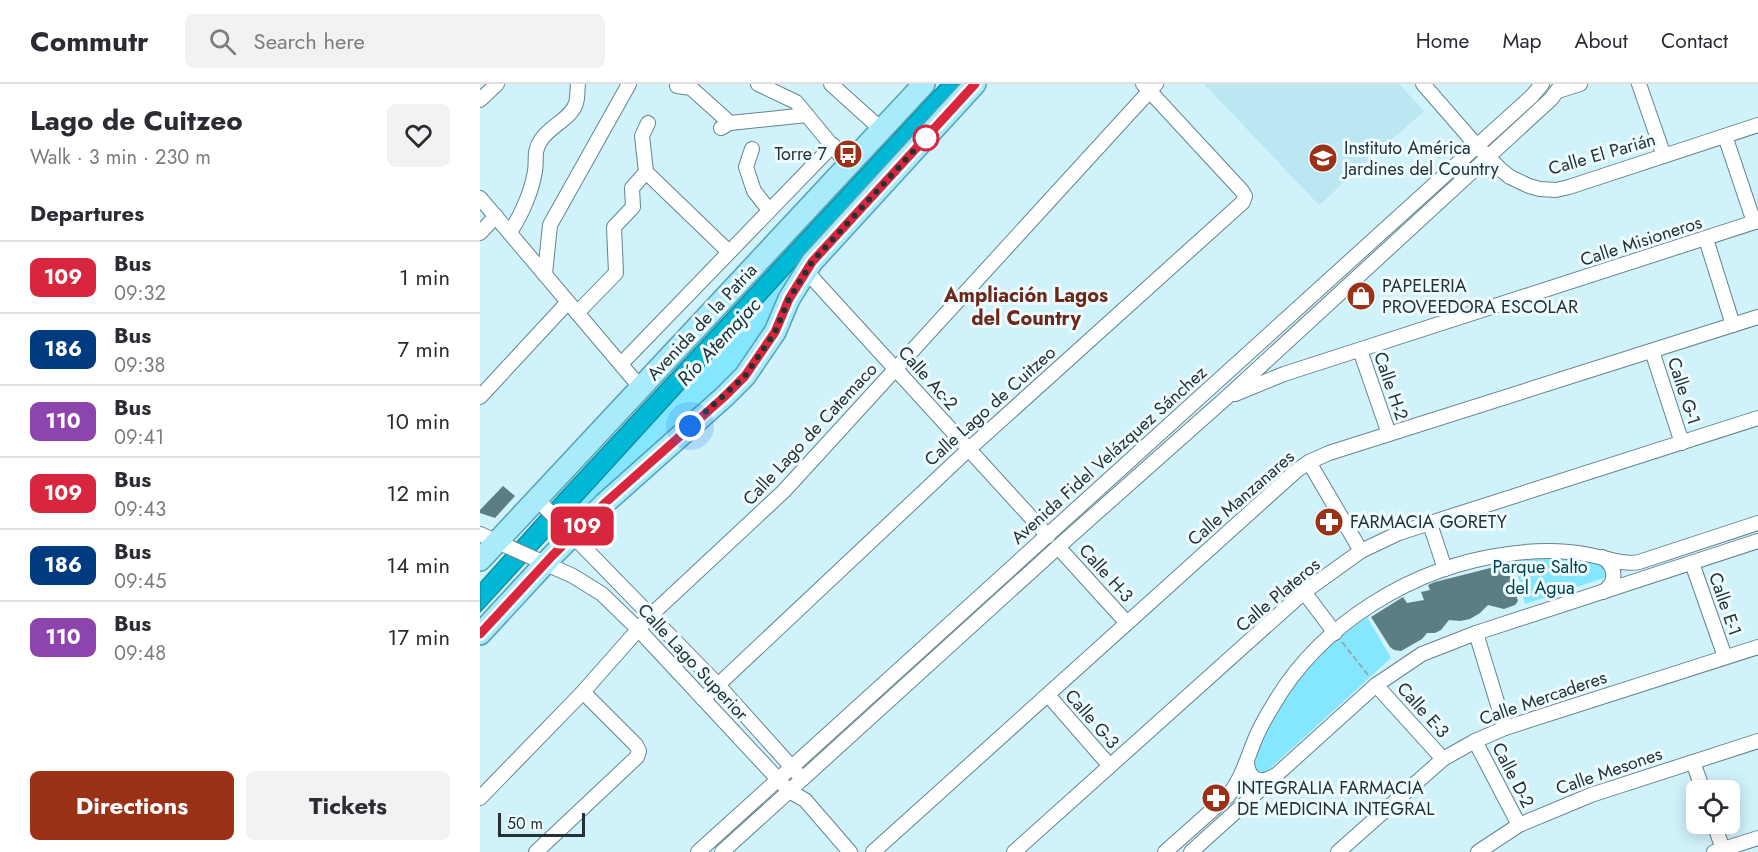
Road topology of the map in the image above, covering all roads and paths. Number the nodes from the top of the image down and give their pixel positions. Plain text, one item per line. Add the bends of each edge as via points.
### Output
1 (497, 84) edge
2 (578, 84) edge
3 (629, 84) edge
4 (758, 84) edge
5 (831, 84) edge
6 (924, 84) edge
7 (975, 84) edge
8 (1423, 84) edge
9 (1542, 84) edge
10 (1580, 84) edge
11 (1639, 84) edge
12 (1149, 86) edge
13 (677, 87) dead end
14 (1560, 87) edge
15 (480, 100) edge
16 (807, 115) junction
17 (648, 123) dead end
18 (1758, 125) edge
19 (882, 130) junction
20 (1725, 136) junction
21 (833, 145) junction
22 (1477, 146) junction
23 (752, 149) dead end
24 (1664, 156) junction
25 (1488, 157) junction
26 (849, 165) junction
27 (646, 172) junction
28 (480, 198) edge
29 (769, 210) junction
30 (496, 216) junction
31 (1756, 222) edge
32 (510, 232) junction
33 (480, 233) edge
34 (1706, 239) junction
35 (729, 252) junction
36 (806, 271) junction
37 (545, 274) junction
38 (573, 307) junction
39 (1758, 317) edge
40 (1734, 325) junction
41 (1360, 350) junction
42 (1652, 351) junction
43 (621, 364) junction
44 (896, 369) junction
45 (640, 387) junction
46 (480, 397) edge
47 (1227, 397) junction
48 (1758, 418) edge
49 (1389, 434) junction
50 (1682, 442) junction
51 (969, 449) junction
52 (1309, 462) junction
53 (1095, 493) junction
54 (540, 502) junction
55 (1106, 504) junction
56 (1758, 523) edge
57 (1430, 524) junction
58 (570, 533) junction
59 (1048, 536) junction
60 (494, 540) edge
61 (1758, 541) edge
62 (1058, 547) junction
63 (1361, 551) junction
64 (1602, 557) junction
65 (480, 560) edge
66 (540, 561) junction
67 (1692, 563) junction
68 (1445, 569) junction
69 (1304, 592) junction
70 (1601, 593) junction
71 (651, 615) junction
72 (1127, 623) junction
73 (638, 629) junction
74 (1335, 633) junction
75 (1476, 633) junction
76 (480, 634) edge
77 (1758, 646) edge
78 (1725, 657) junction
79 (718, 685) junction
80 (1376, 685) junction
81 (583, 692) junction
82 (1048, 695) junction
83 (703, 699) junction
84 (843, 721) junction
85 (1505, 728) junction
86 (854, 733) junction
87 (1475, 741) junction
88 (1758, 741) edge
89 (1443, 759) junction
90 (1247, 762) junction
91 (1694, 762) junction
92 (1110, 766) junction
93 (792, 767) junction
94 (1276, 775) junction
95 (778, 779) junction
96 (803, 779) junction
97 (1700, 780) edge
98 (789, 791) junction
99 (480, 798) edge
100 (805, 800) junction
101 (1519, 825) junction
102 (1715, 834) edge
103 (1758, 838) edge
104 (1718, 851) edge
105 (536, 852) edge
106 (698, 852) edge
107 (722, 852) edge
108 (850, 852) edge
109 (873, 852) edge
110 (1014, 852) edge
111 (1165, 852) edge
112 (1191, 852) edge
113 (1338, 852) edge
114 (1479, 852) edge

1 - 15 street
2 - 32 street via 571,112 540,141 521,215
3 - 37 street via 550,225
4 - 16 street via 796,102
5 - 19 street
6 - 19 main road, Avenida de la Patria
7 - 36 main road
8 - 22 street, Calle El Parián
9 - 22 street, Avenida Fidel Velázquez Sánchez
10 - 14 street
11 - 24 street
12 - 44 street, Calle Lago de Catemaco
12 - 51 street, Calle Lago de Cuitzeo via 1242,191 1243,202
13 - 16 street via 691,88 726,126
14 - 25 street, Avenida Fidel Velázquez Sánchez
16 - 21 street
17 - 27 street via 642,136
18 - 20 street, Calle El Parián
19 - 26 main road, Avenida de la Patria
20 - 24 street, Calle El Parián
20 - 31 street
21 - 26 street
21 - 29 street
22 - 25 street, Calle El Parián
22 - 53 street, Avenida Fidel Velázquez Sánchez
23 - 29 street via 747,167 754,191
24 - 25 street, Calle El Parián via 1556,190 1518,182
25 - 47 street, Avenida Fidel Velázquez Sánchez
26 - 45 main road, Avenida de la Patria
27 - 35 street
27 - 38 street via 632,188 633,207 614,227 616,273
28 - 30 street
29 - 35 street
30 - 32 street
30 - 33 street
31 - 34 street, Calle Misioneros
32 - 37 street
34 - 40 street
34 - 41 street, Calle Misioneros
35 - 43 street
36 - 44 street, Calle Ac-2
36 - 58 main road via 775,332 745,376
37 - 38 street
38 - 43 street
38 - 46 street
39 - 40 street, Calle Manzanares
40 - 42 street, Calle Manzanares
41 - 47 street, Calle Misioneros
41 - 49 street, Calle H-2
42 - 49 street, Calle Manzanares
42 - 50 street, Calle G-1
43 - 45 street
44 - 51 street, Calle Ac-2
44 - 71 street, Calle Lago de Catemaco via 784,491
45 - 54 main road, Avenida de la Patria
47 - 55 street, Avenida Fidel Velázquez Sánchez
48 - 50 street, Calle Plateros
49 - 52 street, Calle Manzanares
50 - 57 street, Calle Plateros
51 - 59 street, Calle Ac-2
51 - 79 street, Calle Lago de Cuitzeo
52 - 63 street
52 - 72 street, Calle Manzanares
53 - 55 street
53 - 59 street, Avenida Fidel Velázquez Sánchez
54 - 58 street, Calle Lago Superior
54 - 60 main road, Avenida de la Patria
55 - 62 street, Avenida Fidel Velázquez Sánchez
56 - 64 street via 1631,564
57 - 63 street, Calle Plateros
57 - 68 street
58 - 66 main road
58 - 71 street, Calle Lago Superior
59 - 84 street, Avenida Fidel Velázquez Sánchez
60 - 65 main road, Avenida de la Patria
60 - 66 street, Calle Lago Superior
61 - 67 street
62 - 72 street, Calle H-3
62 - 86 street, Avenida Fidel Velázquez Sánchez
63 - 69 street, Calle Plateros
64 - 68 street via 1533,552
64 - 70 street via 1610,564 1613,578
66 - 73 street, Calle Lago Superior via 602,594
66 - 76 main road
67 - 70 street
67 - 78 street, Calle E-1
68 - 74 street via 1392,592
69 - 74 street
69 - 92 street, Calle Plateros
70 - 75 street
71 - 73 street, Calle Lago de Catemaco
71 - 79 street, Calle Lago Superior
72 - 82 street, Calle Manzanares
73 - 81 street, Calle Lago de Catemaco
73 - 83 street, Calle Lago Superior
74 - 80 path
74 - 90 street via 1284,688 1261,726
75 - 80 street via 1422,654
75 - 85 street
77 - 78 street, Calle Mercaderes
78 - 85 street, Calle Mercaderes
79 - 83 street, Calle Lago de Cuitzeo
79 - 93 street, Calle Lago Superior
80 - 89 street, Calle E-3
80 - 94 street
81 - 99 street, Calle Lago de Catemaco
81 - 105 street via 639,751
82 - 92 street, Calle G-3
82 - 109 street, Calle Manzanares
83 - 95 street, Calle Lago Superior
84 - 86 street
84 - 93 street, Avenida Fidel Velázquez Sánchez
85 - 87 street, Calle Mercaderes
86 - 96 street, Avenida Fidel Velázquez Sánchez
87 - 89 street, Calle Mercaderes
87 - 101 street, Calle D-2
88 - 91 street, Calle Mesones
89 - 113 street, Calle Mercaderes
90 - 94 street via 1251,776 1259,780
90 - 111 street via 1228,796
91 - 97 street
91 - 101 street, Calle Mesones via 1591,795
92 - 110 street, Calle Plateros
93 - 95 street, Avenida Fidel Velázquez Sánchez
93 - 96 street, Calle Lago Superior
94 - 112 street
95 - 98 street, Calle Lago Superior
95 - 106 street, Avenida Fidel Velázquez Sánchez
96 - 98 street, Avenida Fidel Velázquez Sánchez
96 - 100 street
98 - 100 street, Calle Lago Superior
98 - 107 street, Avenida Fidel Velázquez Sánchez
100 - 108 street, Calle Lago Superior
101 - 114 street, Calle Mesones
102 - 104 street
103 - 104 street

